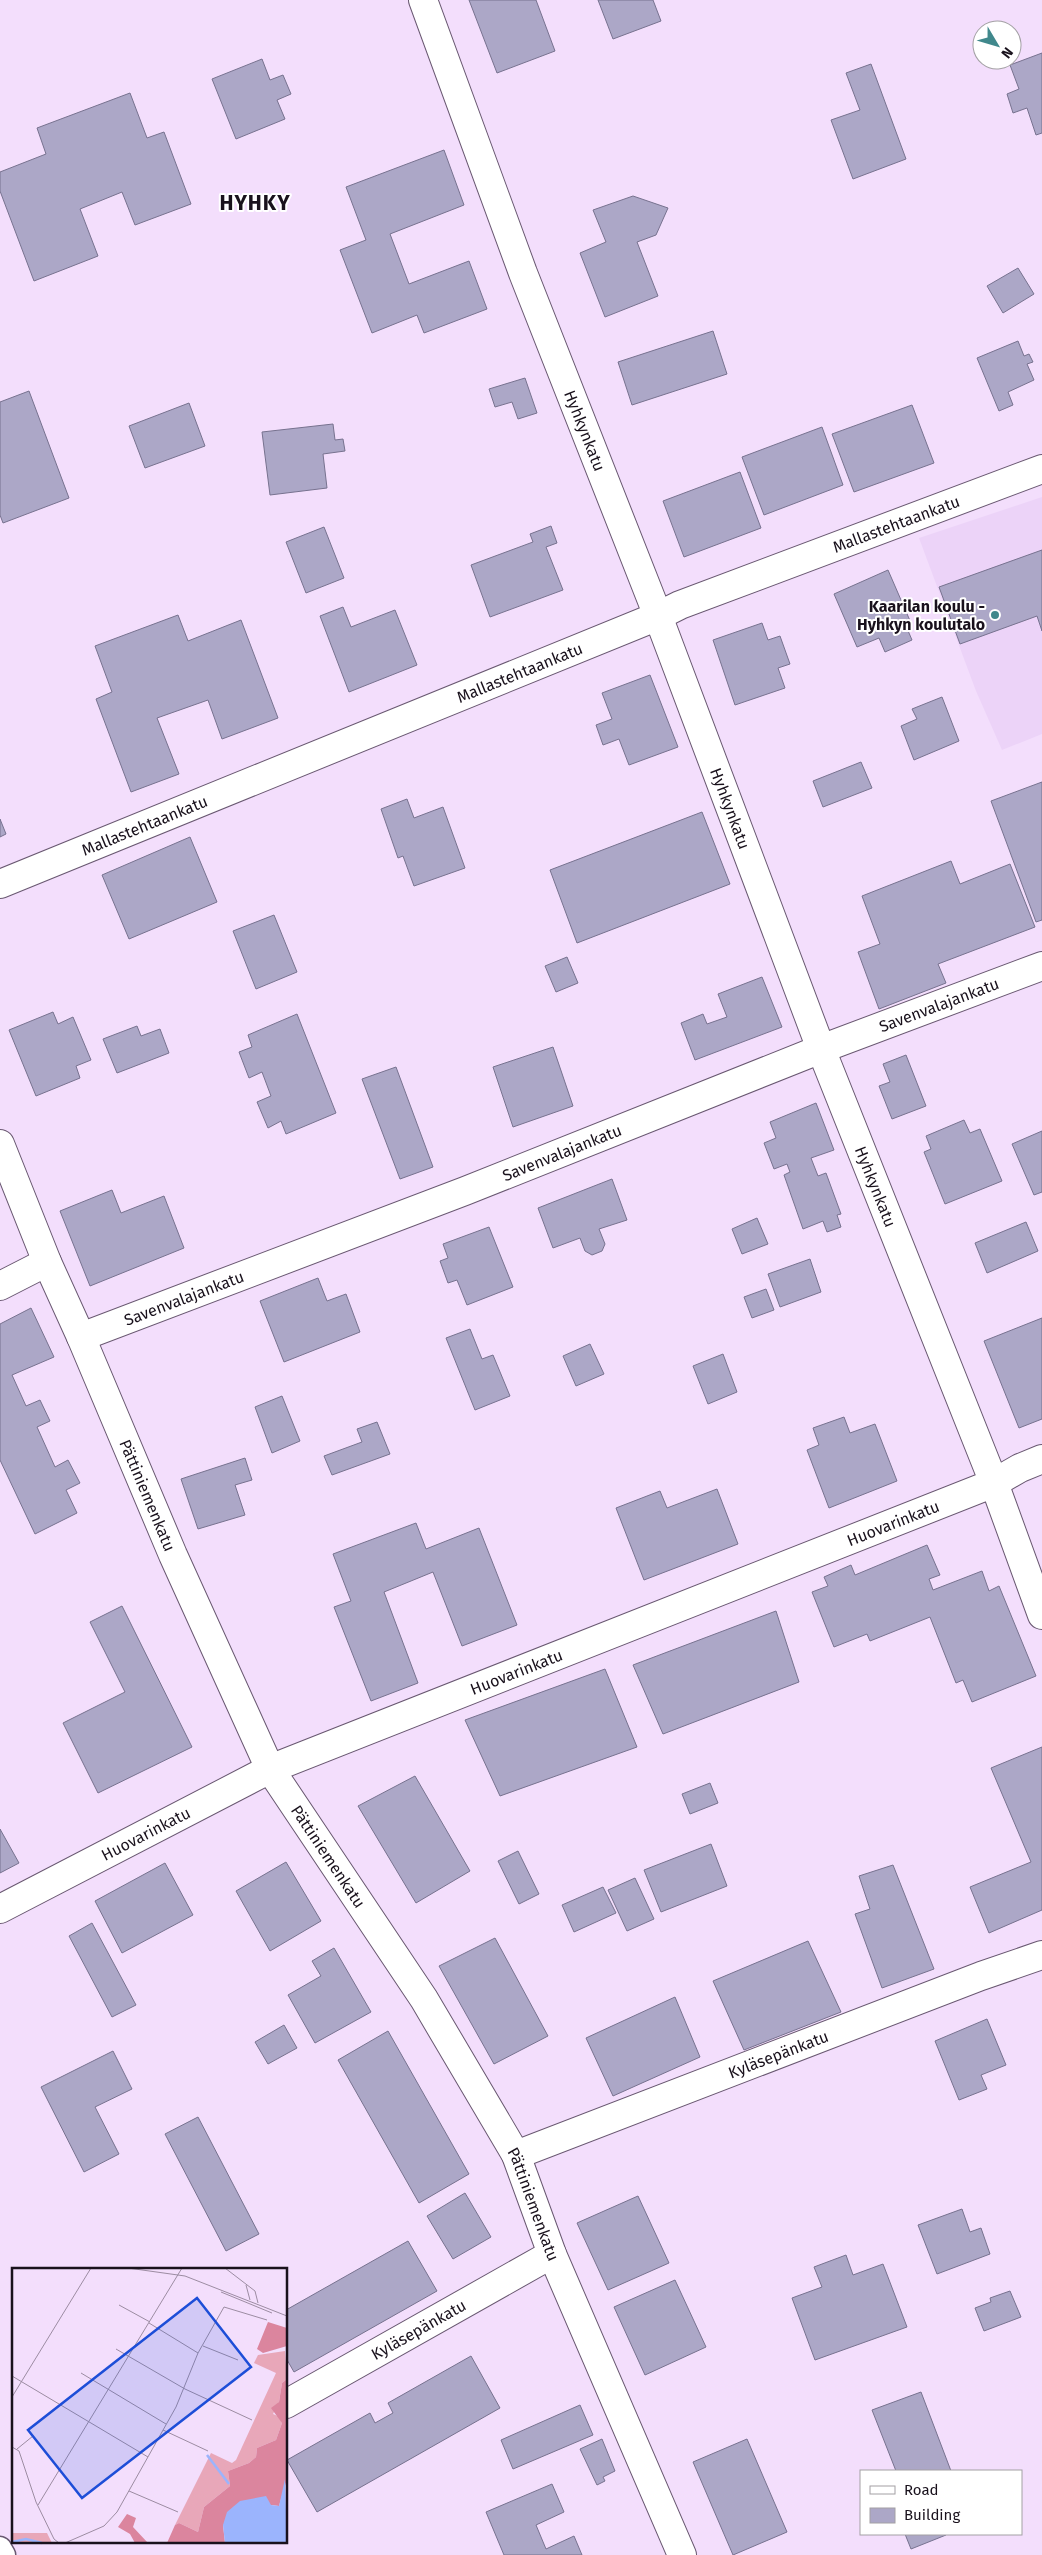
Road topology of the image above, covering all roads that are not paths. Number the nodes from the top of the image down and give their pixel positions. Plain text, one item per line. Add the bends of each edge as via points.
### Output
1 (423, 0) edge
2 (1042, 469) edge
3 (658, 616) junction
4 (0, 884) edge
5 (1042, 966) edge
6 (822, 1049) junction
7 (0, 1144) edge
8 (47, 1262) junction
9 (0, 1286) edge
10 (82, 1337) junction
11 (1042, 1459) edge
12 (994, 1483) junction
13 (1042, 1615) edge
14 (270, 1769) junction
15 (0, 1909) edge
16 (1042, 1955) edge
17 (516, 2155) junction
18 (552, 2254) junction
19 (288, 2403) edge
20 (0, 2548) edge
21 (4, 2555) edge
22 (682, 2555) edge

1 - 3 street, Hyhkynkatu via 523,274
2 - 3 street, Mallastehtaankatu
3 - 4 street, Mallastehtaankatu
3 - 6 street, Hyhkynkatu
5 - 6 street, Savenvalajankatu
6 - 10 street, Savenvalajankatu via 465,1191
6 - 12 street, Hyhkynkatu
7 - 8 street, Pättiniemenkatu
8 - 9 street
8 - 10 street, Pättiniemenkatu
10 - 14 street, Pättiniemenkatu via 172,1555
11 - 12 street, Huovarinkatu
12 - 13 street, Hyhkynkatu
12 - 14 street, Huovarinkatu
14 - 15 street, Huovarinkatu
14 - 17 street, Pättiniemenkatu via 424,1999
16 - 17 street, Kyläsepänkatu
17 - 18 street, Pättiniemenkatu
18 - 19 street, Kyläsepänkatu
18 - 22 street, Pättiniemenkatu
20 - 21 lane

